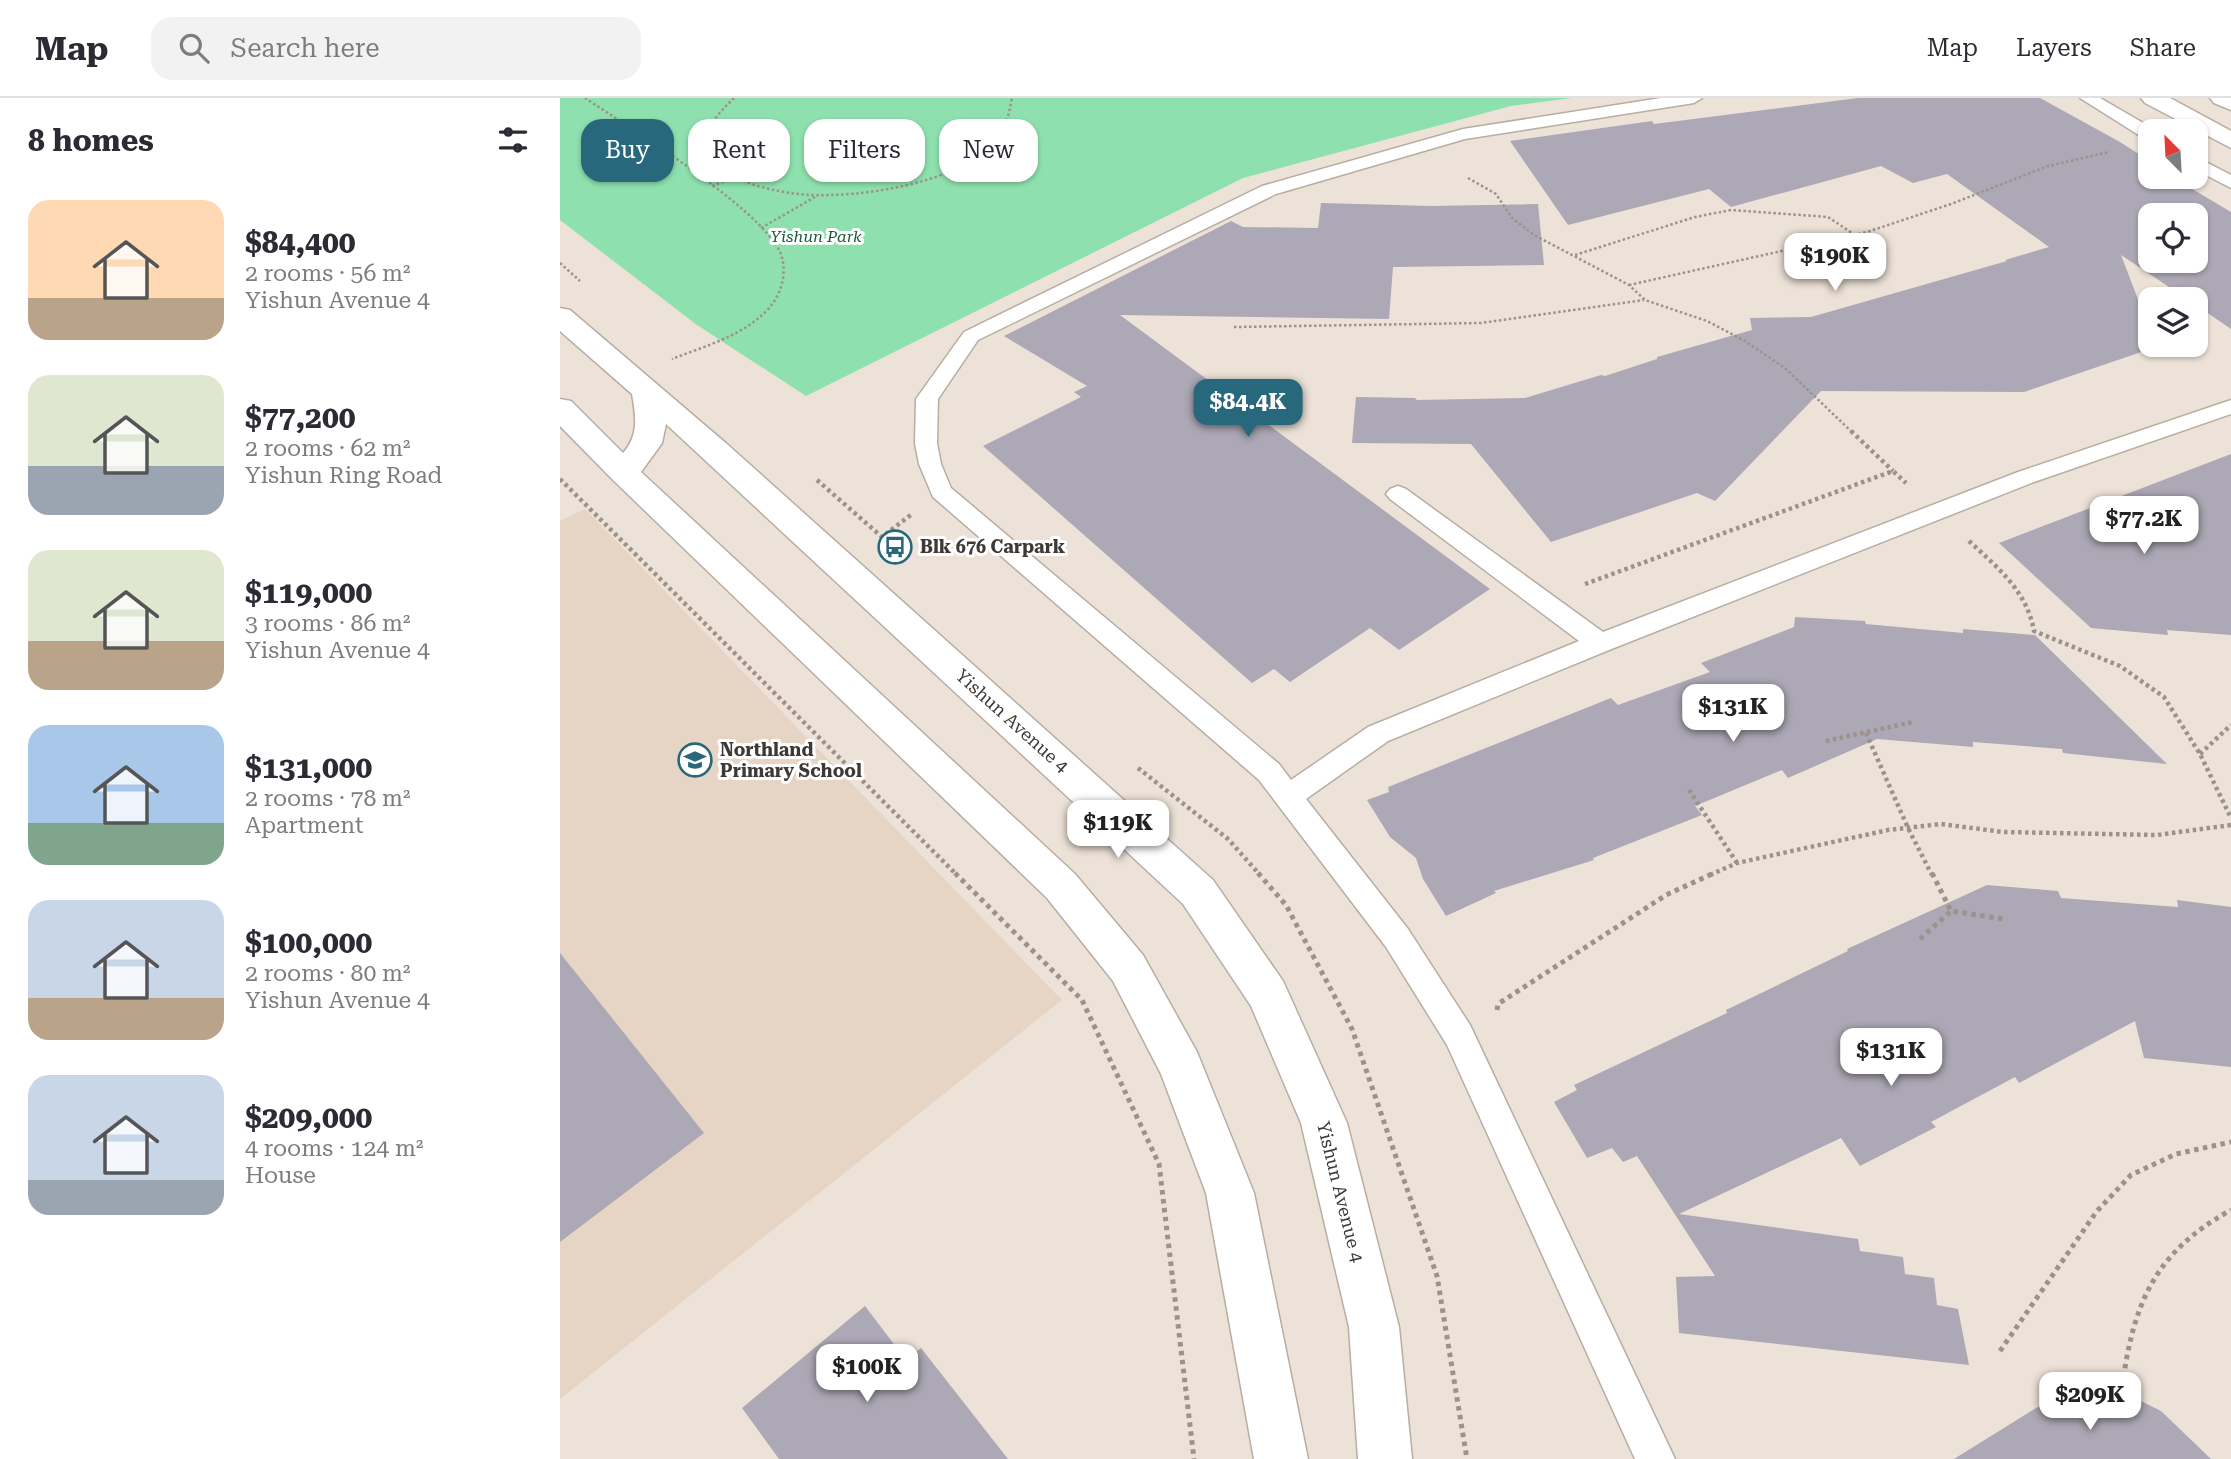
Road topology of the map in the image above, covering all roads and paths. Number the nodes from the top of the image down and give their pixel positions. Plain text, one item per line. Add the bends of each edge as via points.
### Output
1 (585, 98) edge
2 (734, 98) edge
3 (1012, 98) edge
4 (1694, 98) edge
5 (2088, 98) edge
6 (2154, 98) edge
7 (2222, 98) edge
8 (2231, 103) edge
9 (714, 119) edge
10 (2138, 127) edge
11 (2231, 142) edge
12 (2114, 151) dead end
13 (2208, 169) edge
14 (1468, 178) dead end
15 (724, 182) edge
16 (743, 182) edge
17 (2231, 183) edge
18 (712, 187) junction
19 (816, 196) junction
20 (761, 229) junction
21 (1855, 235) junction
22 (1574, 256) junction
23 (1629, 285) junction
24 (1645, 300) junction
25 (560, 316) edge
26 (1234, 327) dead end
27 (682, 368) dead end
28 (646, 390) junction
29 (2231, 407) edge
30 (560, 408) edge
31 (1893, 471) junction
32 (623, 472) junction
33 (814, 478) dead end
34 (560, 479) edge
35 (942, 492) junction
36 (1398, 494) dead end
37 (1937, 512) junction
38 (1542, 600) junction
39 (1600, 643) junction
40 (1913, 722) dead end
41 (2231, 725) edge
42 (1866, 733) junction
43 (1826, 741) dead end
44 (2200, 754) junction
45 (1689, 790) dead end
46 (1290, 796) junction
47 (2231, 818) edge
48 (2231, 825) edge
49 (1908, 828) junction
50 (1737, 863) junction
51 (1951, 911) junction
52 (2004, 919) dead end
53 (1920, 939) dead end
54 (1496, 1017) dead end
55 (1352, 1029) dead end
56 (2231, 1142) edge
57 (2231, 1210) edge
58 (2000, 1351) dead end
59 (2121, 1395) dead end
60 (1194, 1459) edge
61 (1281, 1459) edge
62 (1385, 1459) edge
63 (1467, 1459) edge
64 (1655, 1459) edge

1 - 18 path
2 - 9 path
3 - 19 path via 1013,113 1006,128 974,158 885,190
4 - 35 lane via 1463,134 1269,190 971,336 927,399 926,443
5 - 10 lane
6 - 11 street
7 - 8 street
12 - 21 path via 2048,166
13 - 17 lane
14 - 22 path via 1496,194 1512,218
15 - 18 path
16 - 19 path via 784,194
18 - 20 path
19 - 20 path
20 - 27 path via 780,252 783,285 770,308 743,328 672,360
21 - 22 path via 1828,217 1731,210
21 - 23 path
22 - 23 path
23 - 24 path
24 - 26 path via 1481,323
24 - 31 path via 1707,321 1786,369
25 - 28 street, Yishun Avenue 4
28 - 32 street via 653,428 648,444
28 - 62 street, Yishun Avenue 4 via 1198,891 1268,995 1324,1123 1374,1327
29 - 37 lane
30 - 32 street
31 - 37 path
31 - 38 path
32 - 61 street via 1061,886 1128,968 1181,1067 1230,1193
33 - 35 path via 882,537
34 - 60 path via 1082,1000 1159,1164
35 - 46 lane via 1269,772
36 - 38 lane
37 - 39 lane
37 - 44 path via 2006,575 2033,614 2034,631 2120,666 2164,697
38 - 39 lane
39 - 46 lane via 1378,734
40 - 42 path
41 - 44 path
42 - 43 path
42 - 49 path
44 - 47 path
45 - 50 path
46 - 64 lane via 1397,938 1459,1035
48 - 49 path via 2157,835 2003,832 1941,824
49 - 50 path
49 - 51 path
50 - 54 path via 1666,895 1622,922 1498,1004
51 - 52 path
51 - 53 path
55 - 63 path via 1437,1276
56 - 58 path via 2176,1154 2131,1175 2098,1211
57 - 59 path via 2204,1222 2156,1272 2124,1356

